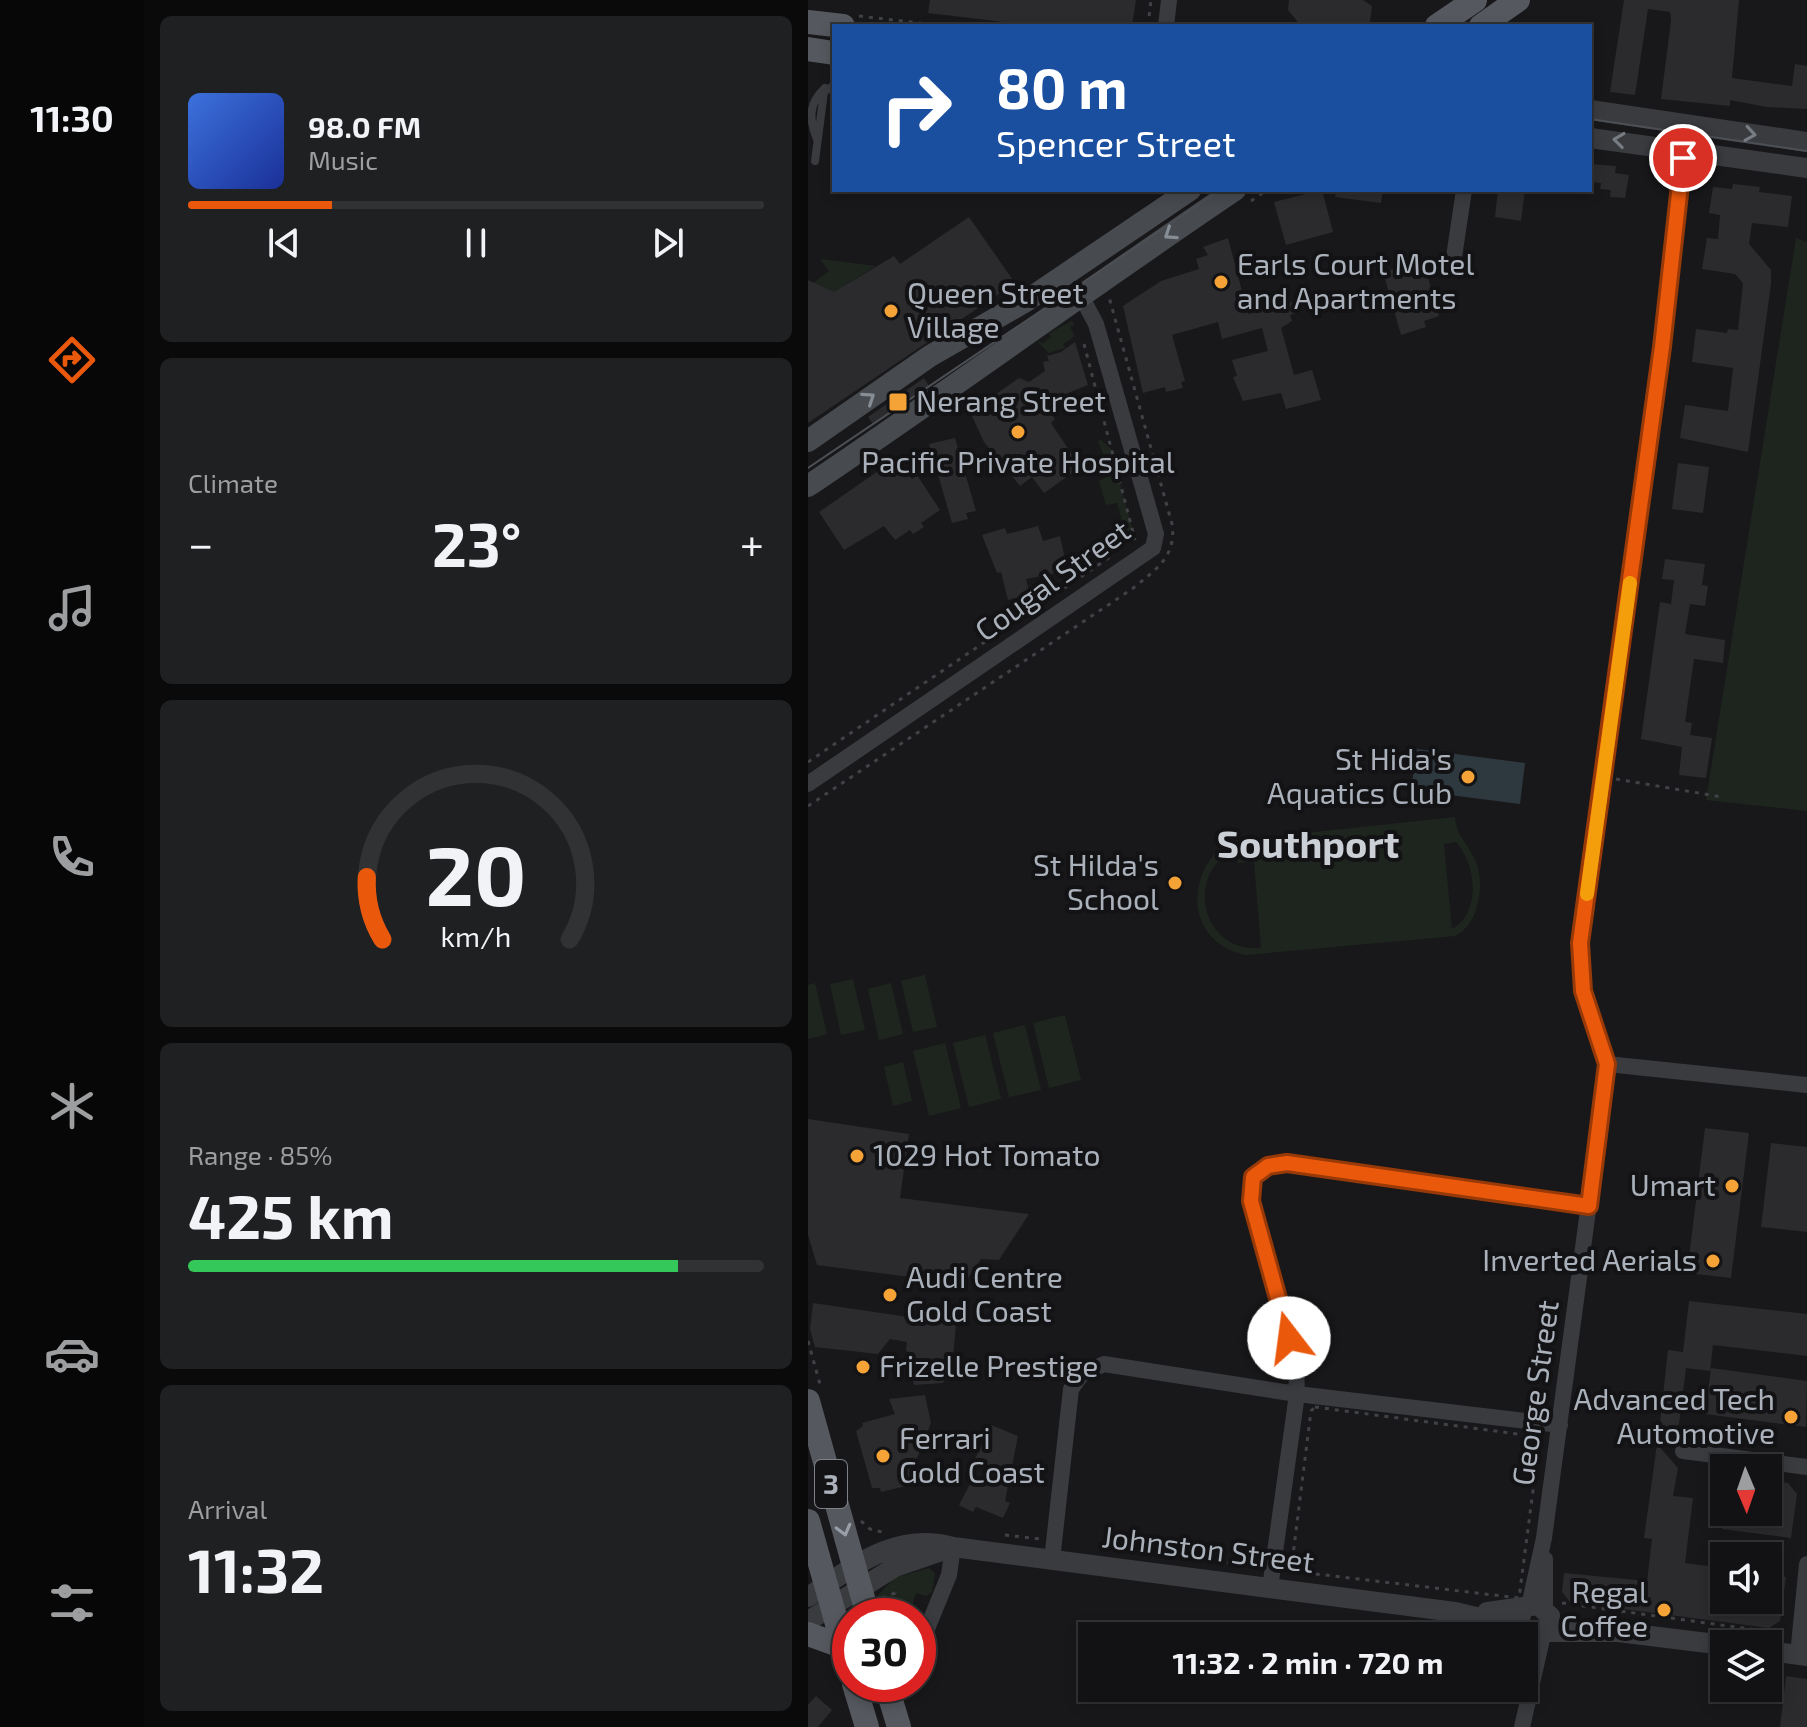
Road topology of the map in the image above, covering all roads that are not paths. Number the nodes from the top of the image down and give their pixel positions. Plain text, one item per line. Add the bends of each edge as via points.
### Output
1 (1169, 0) edge
2 (1475, 0) edge
3 (1518, 0) edge
4 (848, 20) edge
5 (808, 22) edge
6 (1166, 24) edge
7 (1440, 24) edge
8 (1484, 24) edge
9 (808, 49) edge
10 (832, 53) edge
11 (829, 86) edge
12 (1592, 110) edge
13 (1592, 138) edge
14 (1807, 142) edge
15 (1684, 149) junction
16 (815, 161) dead end
17 (1807, 168) edge
18 (1187, 192) edge
19 (1232, 192) edge
20 (1464, 192) edge
21 (1454, 257) dead end
22 (1080, 294) junction
23 (808, 441) edge
24 (808, 486) edge
25 (808, 784) edge
26 (1607, 1064) junction
27 (1807, 1085) edge
28 (1589, 1206) junction
29 (1297, 1394) junction
30 (816, 1400) edge
31 (1560, 1425) junction
32 (1683, 1451) dead end
33 (1807, 1467) edge
34 (808, 1521) edge
35 (953, 1547) junction
36 (1052, 1560) junction
37 (1807, 1564) edge
38 (857, 1577) junction
39 (1270, 1588) junction
40 (822, 1596) edge
41 (863, 1598) edge
42 (936, 1607) edge
43 (808, 1621) edge
44 (832, 1621) edge
45 (1528, 1622) edge
46 (1535, 1622) edge
47 (1538, 1623) edge
48 (808, 1634) edge
49 (1710, 1643) edge
50 (832, 1649) edge
51 (1782, 1653) edge
52 (1802, 1655) edge
53 (859, 1702) edge
54 (891, 1702) edge
55 (867, 1727) edge
56 (899, 1727) edge

1 - 6 street
2 - 7 main road
3 - 8 main road
4 - 5 main road
9 - 10 main road
11 - 16 lane
12 -> 14 street
15 -> 13 street
15 - 17 street
15 - 26 street via 1580,943 1583,991
23 -> 18 main road via 930,356 1026,301
19 -> 22 main road
20 - 21 street
22 - 24 main road via 963,382
22 - 25 street, Cougal Street via 1096,324 1156,534 1153,548
26 - 27 street
26 - 28 street, George Street
28 - 29 street via 1287,1163 1268,1166 1253,1177 1251,1201 1296,1365
28 - 31 street, George Street
29 - 31 street
29 - 36 street via 1104,1364 1082,1374 1071,1389
29 - 39 street
30 -> 38 main road, 3
31 - 46 street, George Street
32 - 33 street
34 - 40 main road, 3
35 - 36 street, Johnston Street
35 - 38 street, Johnston Street
35 - 42 street
36 - 39 street, Johnston Street
37 - 52 street
38 - 40 street, Johnston Street
38 - 41 main road, 3
39 - 45 street, Johnston Street
40 - 43 street, Johnston Street
40 - 44 main road, 3
47 - 49 street, Johnston Street
48 - 50 main road
51 - 52 street
53 - 55 main road
54 - 56 main road

